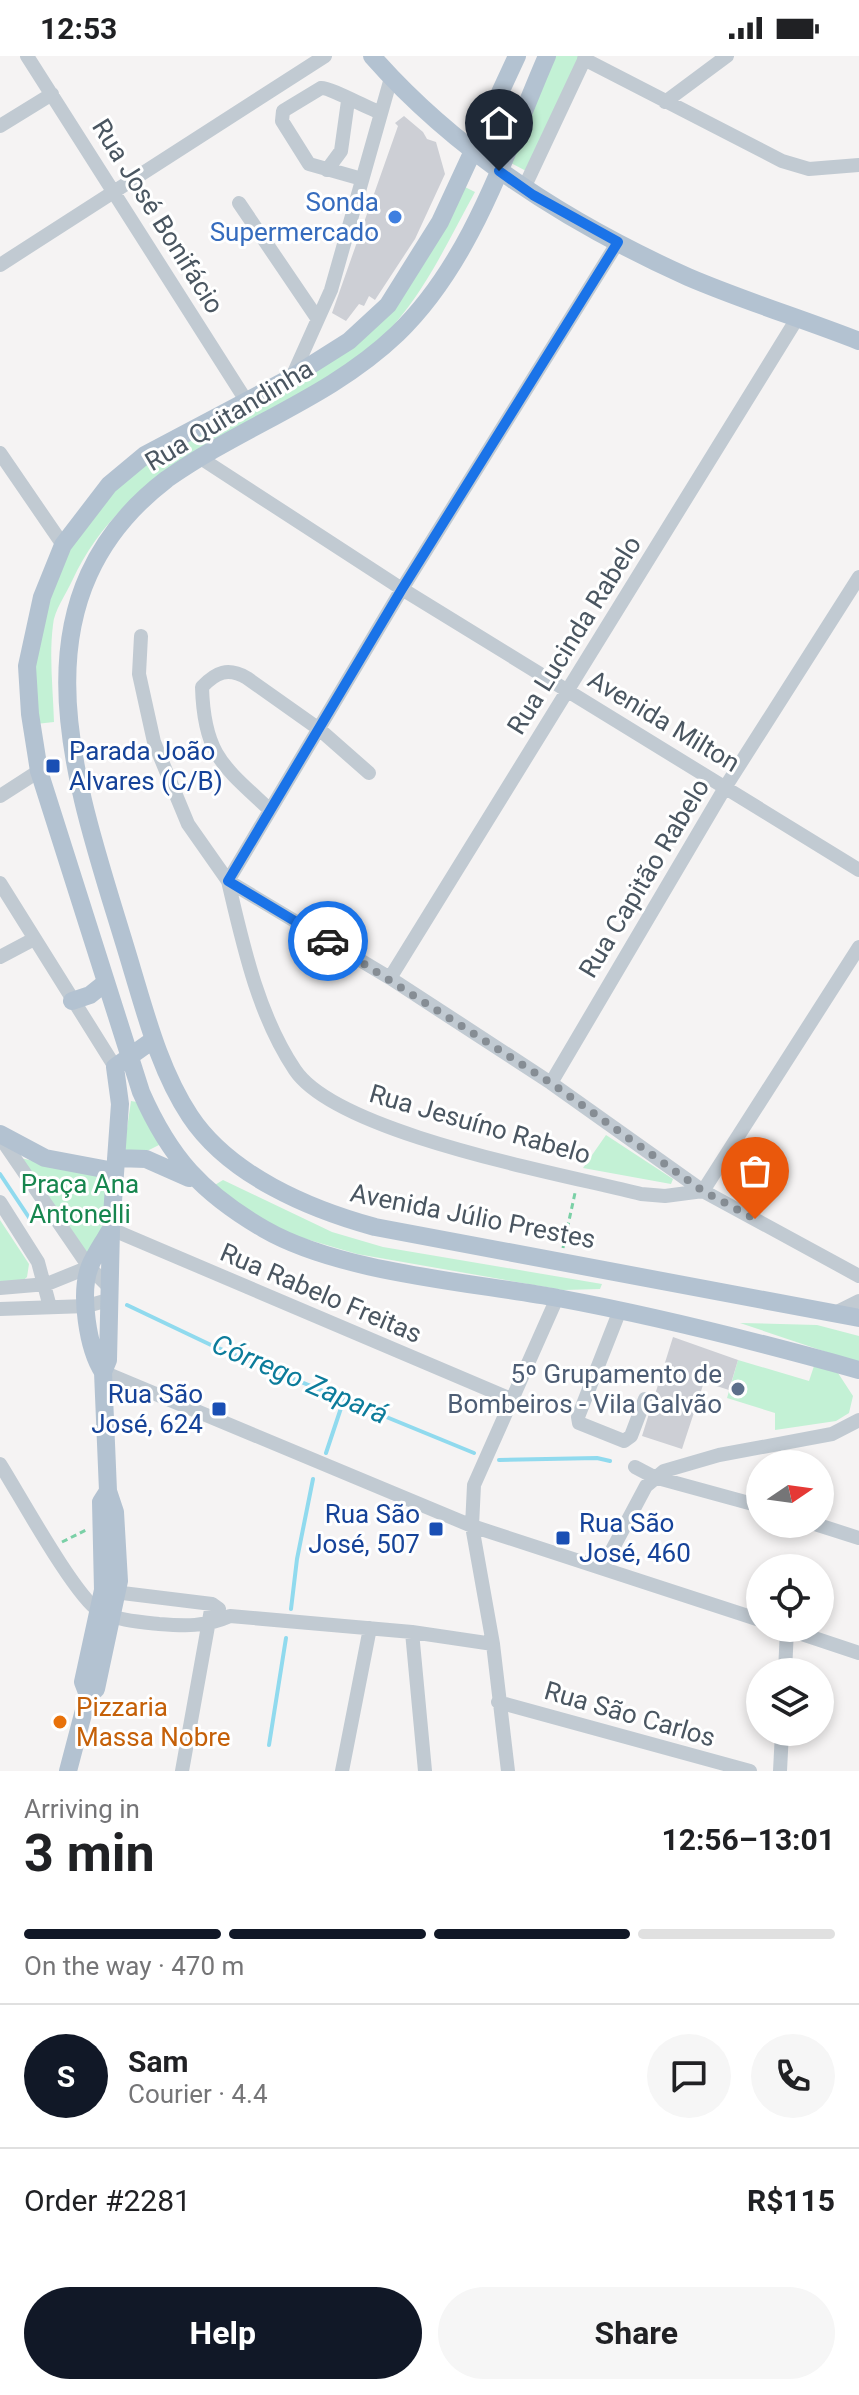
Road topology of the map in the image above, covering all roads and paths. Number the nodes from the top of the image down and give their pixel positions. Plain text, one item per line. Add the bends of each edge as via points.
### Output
1 (27, 56) edge
2 (325, 56) edge
3 (372, 56) edge
4 (517, 56) edge
5 (547, 56) edge
6 (727, 56) edge
7 (585, 58) edge
8 (391, 78) junction
9 (52, 94) junction
10 (348, 101) junction
11 (665, 102) junction
12 (379, 112) junction
13 (0, 126) edge
14 (473, 152) junction
15 (859, 165) edge
16 (327, 170) junction
17 (499, 171) junction
18 (362, 179) junction
19 (524, 188) junction
20 (115, 193) junction
21 (239, 203) dead end
22 (618, 242) junction
23 (0, 265) edge
24 (798, 317) junction
25 (317, 318) junction
26 (859, 341) edge
27 (292, 377) junction
28 (247, 402) junction
29 (0, 453) edge
30 (202, 459) junction
31 (63, 545) junction
32 (859, 577) edge
33 (402, 589) junction
34 (141, 636) dead end
35 (568, 691) junction
36 (319, 729) junction
37 (39, 771) junction
38 (369, 773) dead end
39 (726, 786) junction
40 (0, 796) edge
41 (270, 810) junction
42 (859, 870) edge
43 (228, 881) junction
44 (0, 883) edge
45 (34, 939) junction
46 (859, 947) edge
47 (0, 957) edge
48 (390, 978) junction
49 (105, 983) junction
50 (72, 1001) junction
51 (153, 1040) junction
52 (121, 1062) junction
53 (551, 1083) junction
54 (0, 1136) edge
55 (115, 1165) junction
56 (579, 1178) junction
57 (199, 1183) junction
58 (703, 1191) junction
59 (0, 1202) edge
60 (111, 1229) junction
61 (560, 1259) junction
62 (89, 1267) junction
63 (859, 1276) edge
64 (47, 1284) junction
65 (0, 1288) edge
66 (108, 1294) junction
67 (557, 1298) junction
68 (859, 1301) edge
69 (87, 1306) junction
70 (50, 1307) junction
71 (0, 1309) edge
72 (620, 1310) junction
73 (835, 1313) junction
74 (859, 1318) edge
75 (859, 1370) edge
76 (103, 1372) junction
77 (645, 1399) dead end
78 (513, 1400) junction
79 (859, 1420) edge
80 (0, 1464) edge
81 (635, 1467) dead end
82 (654, 1477) junction
83 (108, 1491) junction
84 (746, 1502) edge
85 (102, 1522) junction
86 (472, 1526) junction
87 (834, 1530) edge
88 (859, 1538) edge
89 (52, 1547) junction
90 (603, 1567) junction
91 (110, 1592) junction
92 (82, 1594) junction
93 (212, 1604) junction
94 (106, 1613) junction
95 (746, 1615) edge
96 (230, 1616) junction
97 (210, 1625) junction
98 (370, 1628) junction
99 (412, 1632) junction
100 (826, 1642) edge
101 (493, 1644) junction
102 (859, 1653) edge
103 (498, 1702) junction
104 (781, 1746) edge
105 (68, 1771) edge
106 (182, 1771) edge
107 (342, 1771) edge
108 (425, 1771) edge
109 (508, 1771) edge
110 (750, 1771) edge
111 (780, 1771) edge

1 - 9 street, Rua José Bonifácio
2 - 20 street
3 - 8 main road
4 - 14 main road
5 - 17 main road, Rua Quitandinha
6 - 11 street
7 - 11 street
7 - 19 street
8 - 12 street
8 - 14 main road
9 - 13 street
9 - 20 street, Rua José Bonifácio
10 - 12 street
10 - 16 street via 341,151
10 - 16 street via 329,87 321,88 283,111 282,121 309,164
11 - 15 street via 782,161 809,169
12 - 18 street
14 - 17 main road
14 - 27 main road via 440,222 388,305 349,341
16 - 18 street
17 - 19 main road
17 - 30 main road, Rua Quitandinha via 448,268 400,331 331,386
18 - 25 street via 331,290
19 - 22 main road
20 - 23 street
20 - 28 street, Rua José Bonifácio
21 - 25 street
22 - 24 main road via 690,278
22 - 33 street
24 - 26 main road
24 - 35 street, Rua Lucinda Rabelo
25 - 27 street
27 - 28 main road
28 - 31 main road via 145,455 109,485
29 - 31 street
30 - 33 street, Avenida Milton
30 - 51 main road, Rua Quitandinha via 168,478 107,535 68,604 61,641 67,751
31 - 37 main road via 42,597 27,666
32 - 39 street, Rua Capitão Rabelo
33 - 35 street, Avenida Milton
33 - 36 street
34 - 43 street via 139,674 154,742 188,824
35 - 39 street, Avenida Milton
35 - 48 street, Rua Lucinda Rabelo
36 - 38 street
36 - 41 street
36 - 41 street via 235,671 215,673 202,687 203,724 220,763
37 - 40 street
37 - 49 main road
39 - 42 street, Avenida Milton
39 - 53 street, Rua Capitão Rabelo
41 - 43 street
43 - 48 street
43 - 56 street, Rua Jesuíno Rabelo via 248,962 273,1028 296,1072 315,1089 366,1120
44 - 45 street
45 - 47 street
45 - 50 street
46 - 58 street
48 - 53 street
49 - 50 main road
49 - 52 main road
50 - 52 street
51 - 52 main road
51 - 61 main road, Avenida Júlio Prestes via 191,1118 222,1152 294,1197 375,1227
52 - 55 main road
52 - 57 main road via 165,1142
53 - 58 street
54 - 55 main road via 45,1158
54 - 62 street
55 - 57 main road via 146,1159
55 - 60 main road
56 - 58 street, Rua Jesuíno Rabelo via 641,1194
56 - 61 path
57 - 67 main road via 267,1231 326,1253
58 - 63 street
59 - 64 street
60 - 62 main road
60 - 66 main road
60 - 78 street, Rua Rabelo Freitas
61 - 73 main road, Avenida Júlio Prestes
62 - 64 street
62 - 66 street
62 - 69 main road
64 - 65 street
64 - 70 street
66 - 69 street
66 - 76 main road via 108,1360
67 - 72 main road
67 - 78 street
68 - 73 street
69 - 70 street
69 - 76 main road via 95,1360
70 - 71 street
72 - 75 main road
72 - 77 street via 579,1423 624,1441 631,1436
73 - 74 main road, Avenida Júlio Prestes
76 - 83 main road
76 - 86 street
78 - 86 street via 474,1485
79 - 82 street via 832,1434 719,1455
80 - 89 street
81 - 82 street
82 - 84 street
82 - 90 street
83 - 85 main road via 101,1502
83 - 91 main road via 115,1512
85 - 89 path
85 - 91 main road
86 - 90 street
86 - 101 street
87 - 88 street
89 - 92 street
90 - 95 street
91 - 92 street
91 - 93 street
91 - 94 main road
92 - 94 street
93 - 96 street
93 - 97 street
94 - 97 street via 138,1622
94 - 105 main road via 83,1682 88,1695
96 - 97 street
96 - 98 street
97 - 106 street
98 - 99 street
98 - 107 street
99 - 101 street
99 - 108 street
100 - 102 street
101 - 103 street
103 - 109 street
103 - 110 street, Rua São Carlos
104 - 111 street

